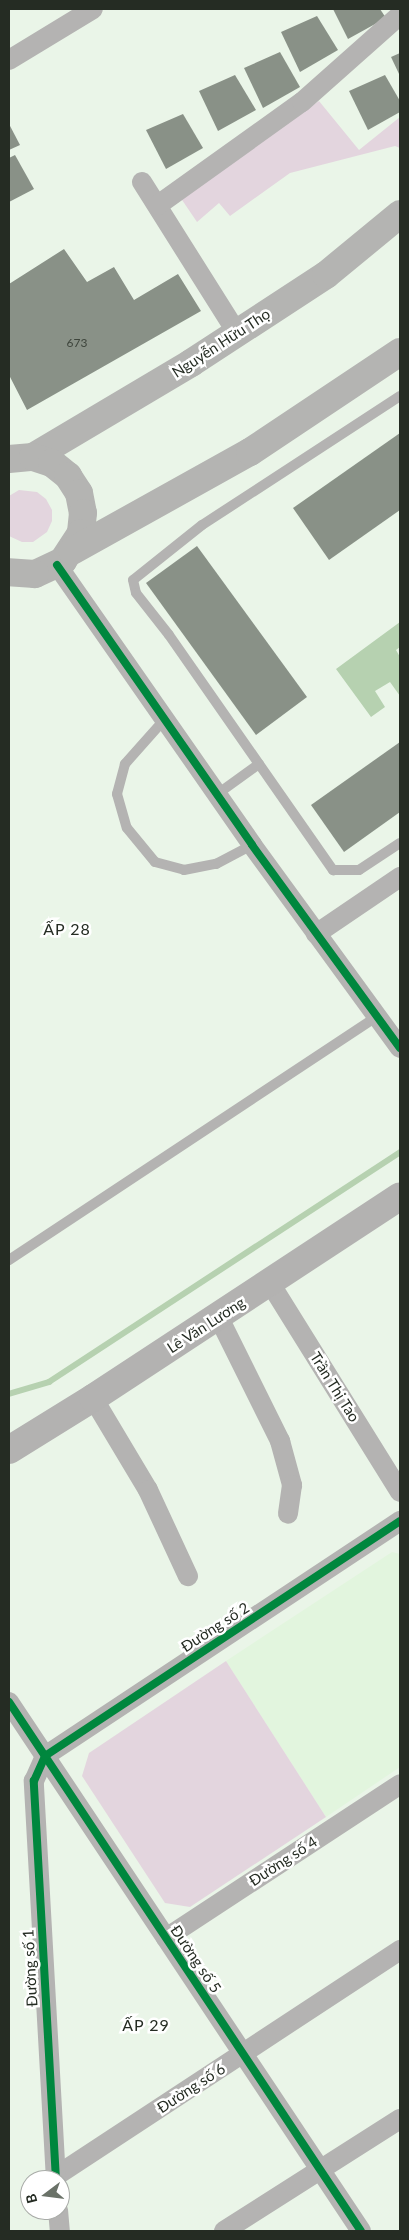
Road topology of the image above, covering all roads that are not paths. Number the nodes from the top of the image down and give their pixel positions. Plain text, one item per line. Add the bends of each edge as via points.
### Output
1 (93, 9) edge
2 (400, 15) edge
3 (9, 60) edge
4 (142, 182) dead end
5 (158, 205) junction
6 (400, 214) edge
7 (236, 333) junction
8 (400, 352) edge
9 (400, 396) edge
10 (21, 458) edge
11 (64, 558) junction
12 (12, 576) edge
13 (164, 720) junction
14 (259, 764) junction
15 (216, 795) junction
16 (400, 843) edge
17 (252, 845) junction
18 (400, 878) edge
19 (316, 934) junction
20 (377, 1016) junction
21 (400, 1048) edge
22 (400, 1196) edge
23 (9, 1260) edge
24 (270, 1283) junction
25 (218, 1316) junction
26 (94, 1398) junction
27 (9, 1450) edge
28 (400, 1492) edge
29 (288, 1514) dead end
30 (400, 1521) edge
31 (188, 1576) dead end
32 (9, 1702) edge
33 (45, 1756) junction
34 (400, 1784) edge
35 (166, 1938) junction
36 (400, 1950) edge
37 (243, 2054) junction
38 (400, 2119) edge
39 (56, 2170) edge
40 (68, 2170) edge
41 (320, 2170) junction
42 (224, 2231) edge
43 (361, 2231) edge

1 - 3 street
2 - 5 street via 302,102
4 - 5 street
5 - 7 street
6 - 7 main road, Nguyễn Hữu Thọ via 326,275
7 - 10 main road, Nguyễn Hữu Thọ
8 - 11 main road via 250,452
9 - 14 lane via 202,525 133,580 136,593
10 - 11 main road via 57,468 68,476 79,493 82,526
11 - 12 main road via 35,574
11 - 13 street
13 - 15 street
13 - 17 lane via 125,764 117,794 127,828 155,862 184,870 216,864
14 - 15 lane
14 - 16 lane via 333,870 359,870
15 - 17 street
17 - 19 street
18 - 19 street
19 - 20 street
20 - 21 street
20 - 23 lane
22 - 24 main road, Lê Văn Lương
24 - 25 main road, Lê Văn Lương
24 - 28 street, Trần Thị Tao
25 - 26 main road, Lê Văn Lương
25 - 29 street via 280,1441 292,1485
26 - 27 main road, Lê Văn Lương
26 - 31 street via 148,1490
30 - 33 street, Đường số 2
32 - 33 street, Đường số 5
33 - 35 street, Đường số 5
33 - 39 street, Đường số 1 via 34,1780
34 - 35 street, Đường số 4
35 - 37 street, Đường số 5
36 - 37 street, Đường số 6
37 - 40 street, Đường số 6
37 - 41 street, Đường số 5
38 - 41 street
41 - 42 street
41 - 43 street, Đường số 5

